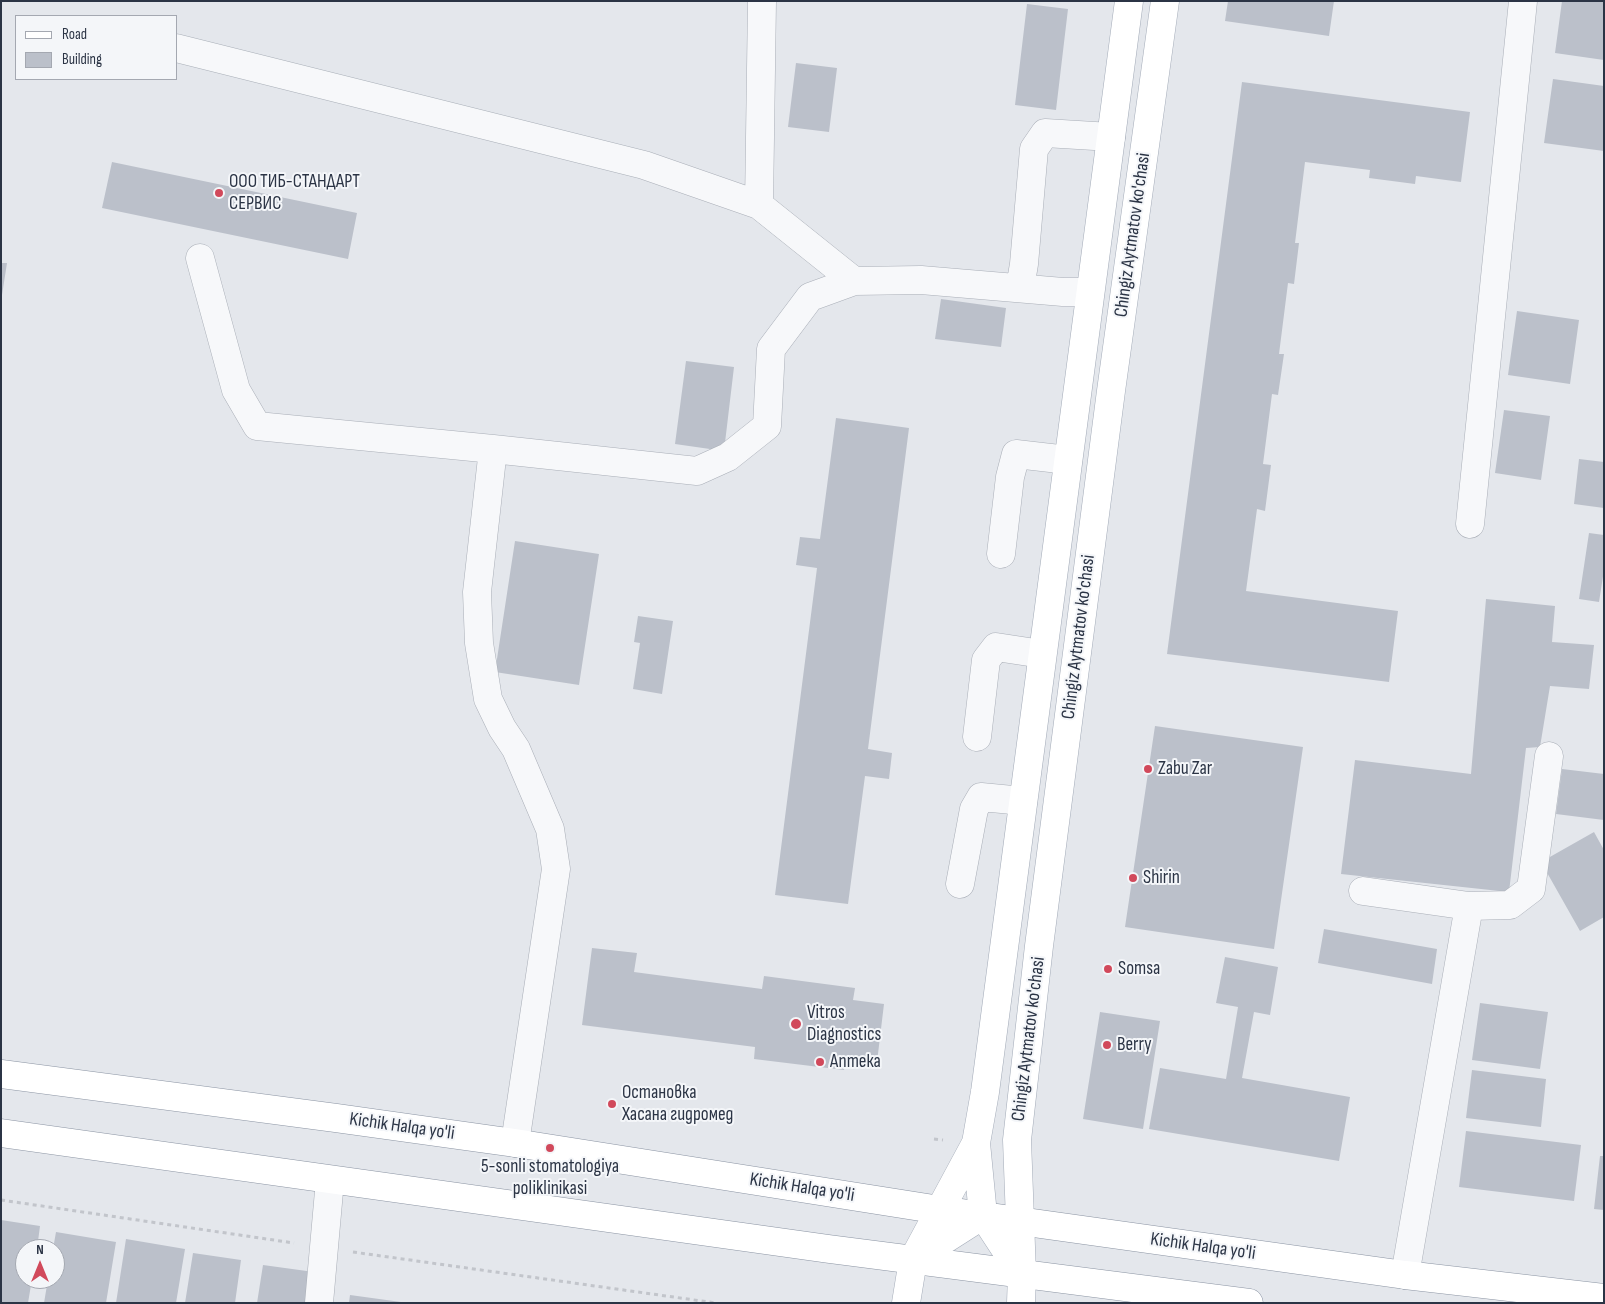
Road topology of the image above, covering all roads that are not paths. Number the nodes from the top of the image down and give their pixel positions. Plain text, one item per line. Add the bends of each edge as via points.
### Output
1 (762, 1) edge
2 (1128, 1) edge
3 (1165, 1) edge
4 (1523, 1) edge
5 (178, 49) edge
6 (1111, 136) junction
7 (759, 205) junction
8 (200, 258) dead end
9 (854, 281) junction
10 (1020, 288) junction
11 (1090, 292) junction
12 (493, 449) junction
13 (1068, 460) junction
14 (1470, 524) dead end
15 (1001, 554) dead end
16 (1042, 654) junction
17 (977, 737) dead end
18 (1549, 756) dead end
19 (1023, 802) junction
20 (960, 884) dead end
21 (1363, 891) dead end
22 (1469, 906) junction
23 (1, 1074) edge
24 (1, 1133) edge
25 (515, 1143) junction
26 (976, 1143) junction
27 (330, 1180) junction
28 (940, 1210) junction
29 (983, 1216) junction
30 (1019, 1220) junction
31 (912, 1260) junction
32 (1022, 1274) junction
33 (1405, 1275) junction
34 (1604, 1298) edge
35 (319, 1303) edge
36 (906, 1303) edge
37 (1021, 1303) edge
38 (1249, 1303) edge

1 - 7 street
2 - 6 main road, Chingiz Aytmatov ko'chasi
3 - 30 main road, Chingiz Aytmatov ko'chasi via 1039,946 1017,1140
4 - 14 street
5 - 7 street via 644,166
6 - 10 street via 1045,133 1034,149
6 - 11 main road, Chingiz Aytmatov ko'chasi
7 - 9 street
8 - 12 street via 236,390 257,426
9 - 10 street via 921,280
9 - 12 street via 810,298 771,348 767,426 728,457 697,470
10 - 11 street
11 - 13 main road, Chingiz Aytmatov ko'chasi
12 - 25 street via 477,592 479,643 488,699 516,749 550,829 556,869
13 - 15 street via 1016,454 1010,477
13 - 16 main road, Chingiz Aytmatov ko'chasi
16 - 17 street via 996,647 986,660
16 - 19 main road, Chingiz Aytmatov ko'chasi
18 - 22 street via 1531,889 1510,904
19 - 20 street via 981,797 974,809
19 - 26 main road, Chingiz Aytmatov ko'chasi
21 - 22 street
22 - 33 street
23 - 25 main road, Kichik Halqa yo'li
24 - 27 main road
25 - 28 main road, Kichik Halqa yo'li
26 - 28 main road, Chingiz Aytmatov ko'chasi
26 - 29 main road, Chingiz Aytmatov ko'chasi
27 - 31 main road
27 - 35 street
28 - 29 main road, Kichik Halqa yo'li
28 - 31 main road, Chingiz Aytmatov ko'chasi
29 - 30 main road, Kichik Halqa yo'li
29 - 31 main road
29 - 32 main road, Chingiz Aytmatov ko'chasi
30 - 32 main road, Chingiz Aytmatov ko'chasi
30 - 33 main road, Kichik Halqa yo'li
31 - 32 main road
31 - 36 main road, Chingiz Aytmatov ko'chasi
32 - 37 main road, Chingiz Aytmatov ko'chasi
32 - 38 main road
33 - 34 main road, Kichik Halqa yo'li

